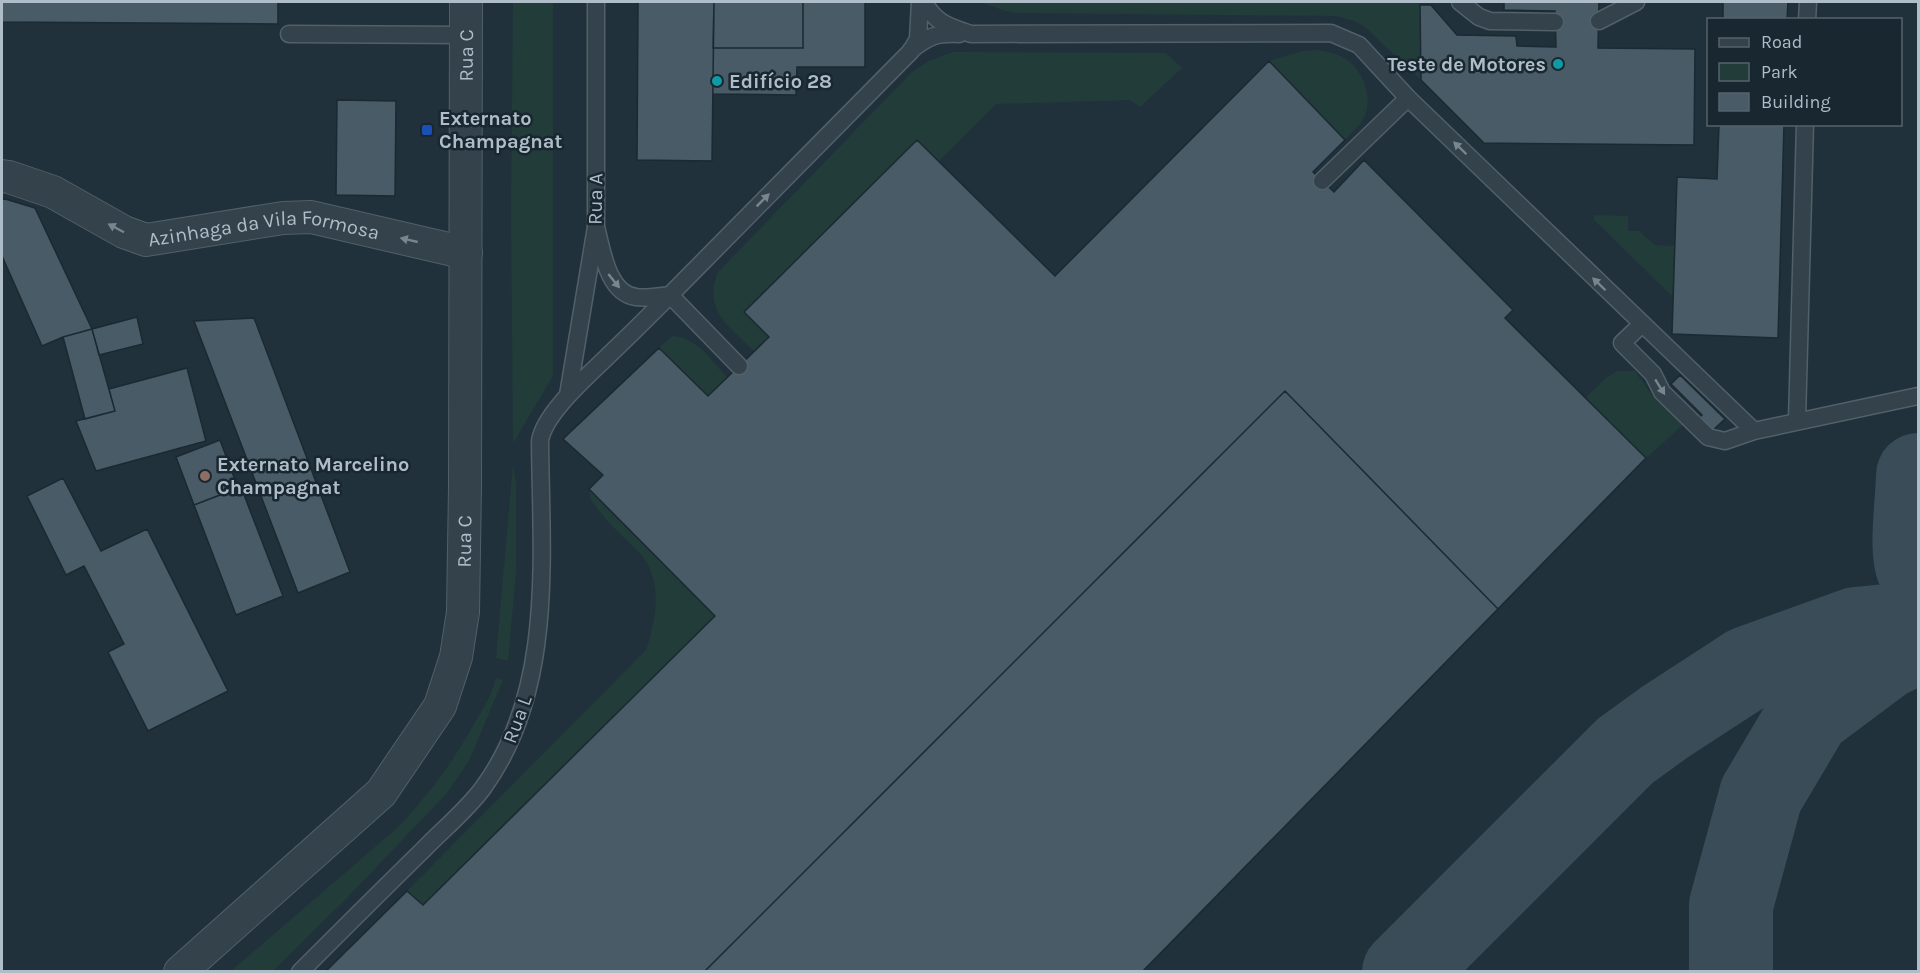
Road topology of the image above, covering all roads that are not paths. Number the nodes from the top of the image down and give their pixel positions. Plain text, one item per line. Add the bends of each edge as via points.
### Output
1 (466, 2) edge
2 (596, 2) edge
3 (922, 2) edge
4 (1460, 2) edge
5 (1636, 2) edge
6 (1808, 2) edge
7 (1807, 18) edge
8 (1599, 21) dead end
9 (1555, 22) dead end
10 (290, 34) dead end
11 (971, 34) junction
12 (466, 35) junction
13 (911, 51) junction
14 (1408, 98) junction
15 (1804, 126) edge
16 (2, 176) edge
17 (1322, 181) dead end
18 (596, 226) junction
19 (466, 253) junction
20 (670, 295) junction
21 (1641, 325) junction
22 (739, 366) dead end
23 (568, 395) junction
24 (1918, 396) edge
25 (1797, 421) junction
26 (1754, 431) junction
27 (180, 972) edge
28 (300, 972) edge

1 - 12 street, Rua C
2 - 18 lane, Rua A
3 - 11 lane via 946,26
3 - 13 lane via 918,39
4 - 9 lane via 1490,21
5 - 8 lane
6 - 7 lane
10 - 12 lane
11 - 13 lane via 940,33 926,38
11 - 14 lane via 1331,33 1359,45
12 - 19 street, Rua C
20 -> 13 lane
14 - 17 lane
21 -> 14 lane
15 - 25 lane
19 -> 16 street, Azinhaga da Vila Formosa via 311,218 283,218 146,240 53,192
18 -> 20 lane via 609,276 622,290 635,298
18 - 23 lane, Rua A
19 - 27 street, Rua C via 463,612 456,657 441,706 381,793
20 - 22 lane
20 - 23 lane
21 - 26 lane
21 -> 26 lane via 1622,343 1653,374 1662,392 1708,437 1725,441
23 - 28 lane, Rua L via 541,432 538,621 531,677 510,740 481,790
24 - 25 lane
25 - 26 lane

